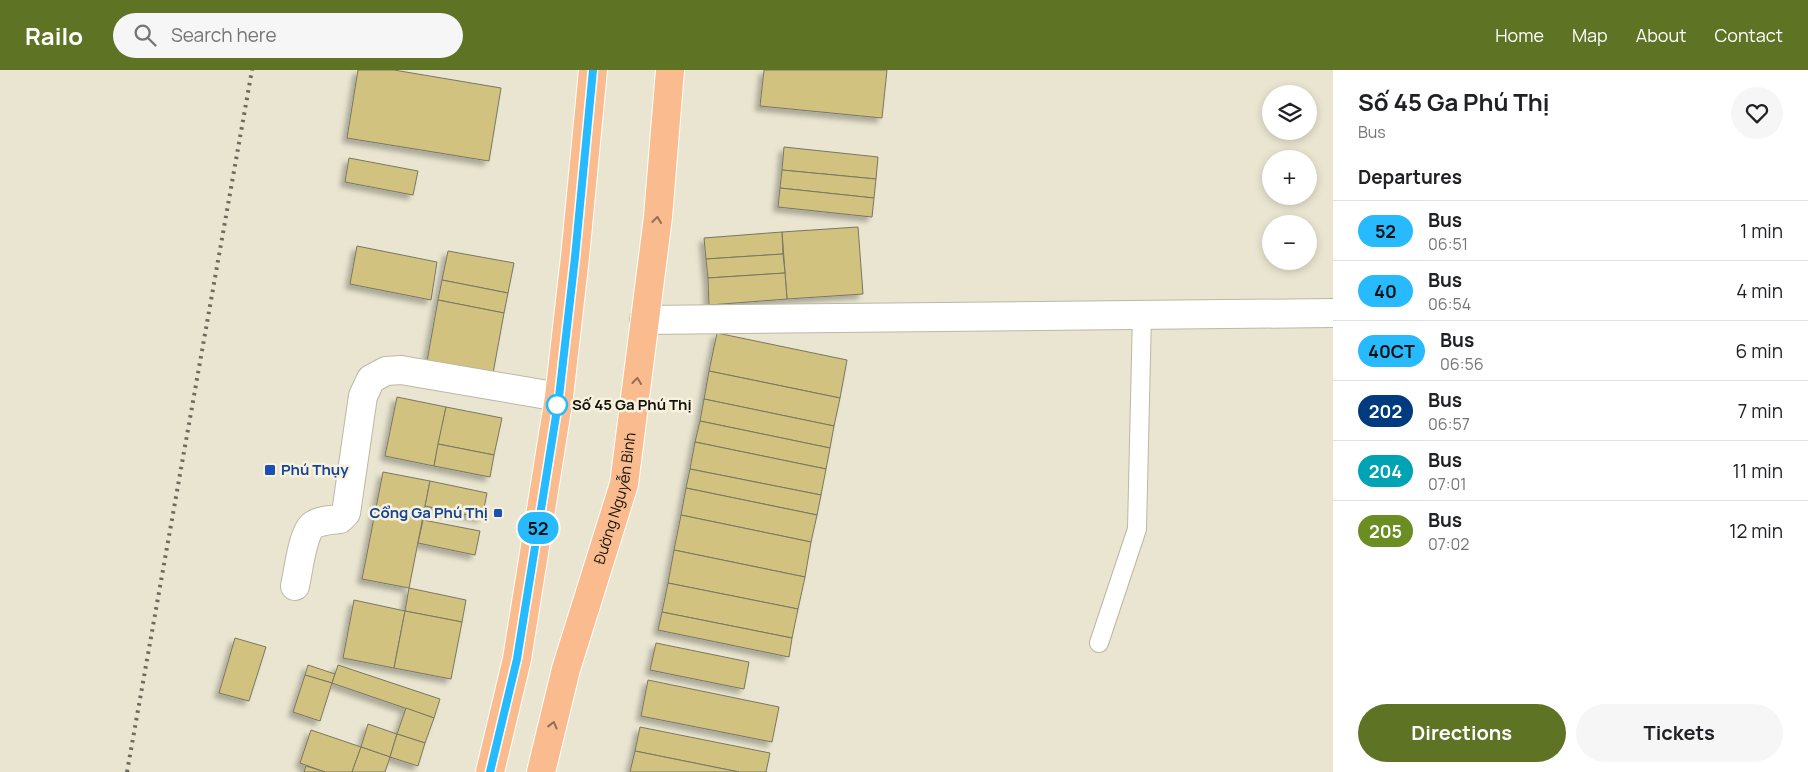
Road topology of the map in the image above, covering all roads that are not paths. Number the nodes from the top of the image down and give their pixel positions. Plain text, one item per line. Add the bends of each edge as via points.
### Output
1 (593, 70) edge
2 (670, 70) edge
3 (1333, 313) edge
4 (1142, 314) junction
5 (644, 320) junction
6 (559, 397) junction
7 (295, 586) dead end
8 (1099, 643) dead end
9 (490, 772) edge
10 (541, 772) edge

1 - 6 highway
5 -> 2 highway, Đường Nguyễn Bình via 658,217
3 - 4 street
4 - 5 street
4 - 8 lane via 1137,529
10 -> 5 highway, Đường Nguyễn Bình via 566,668 624,484
6 - 7 street via 401,370 386,371 371,379 363,396 346,513 340,520 311,525
6 - 9 highway via 517,659

